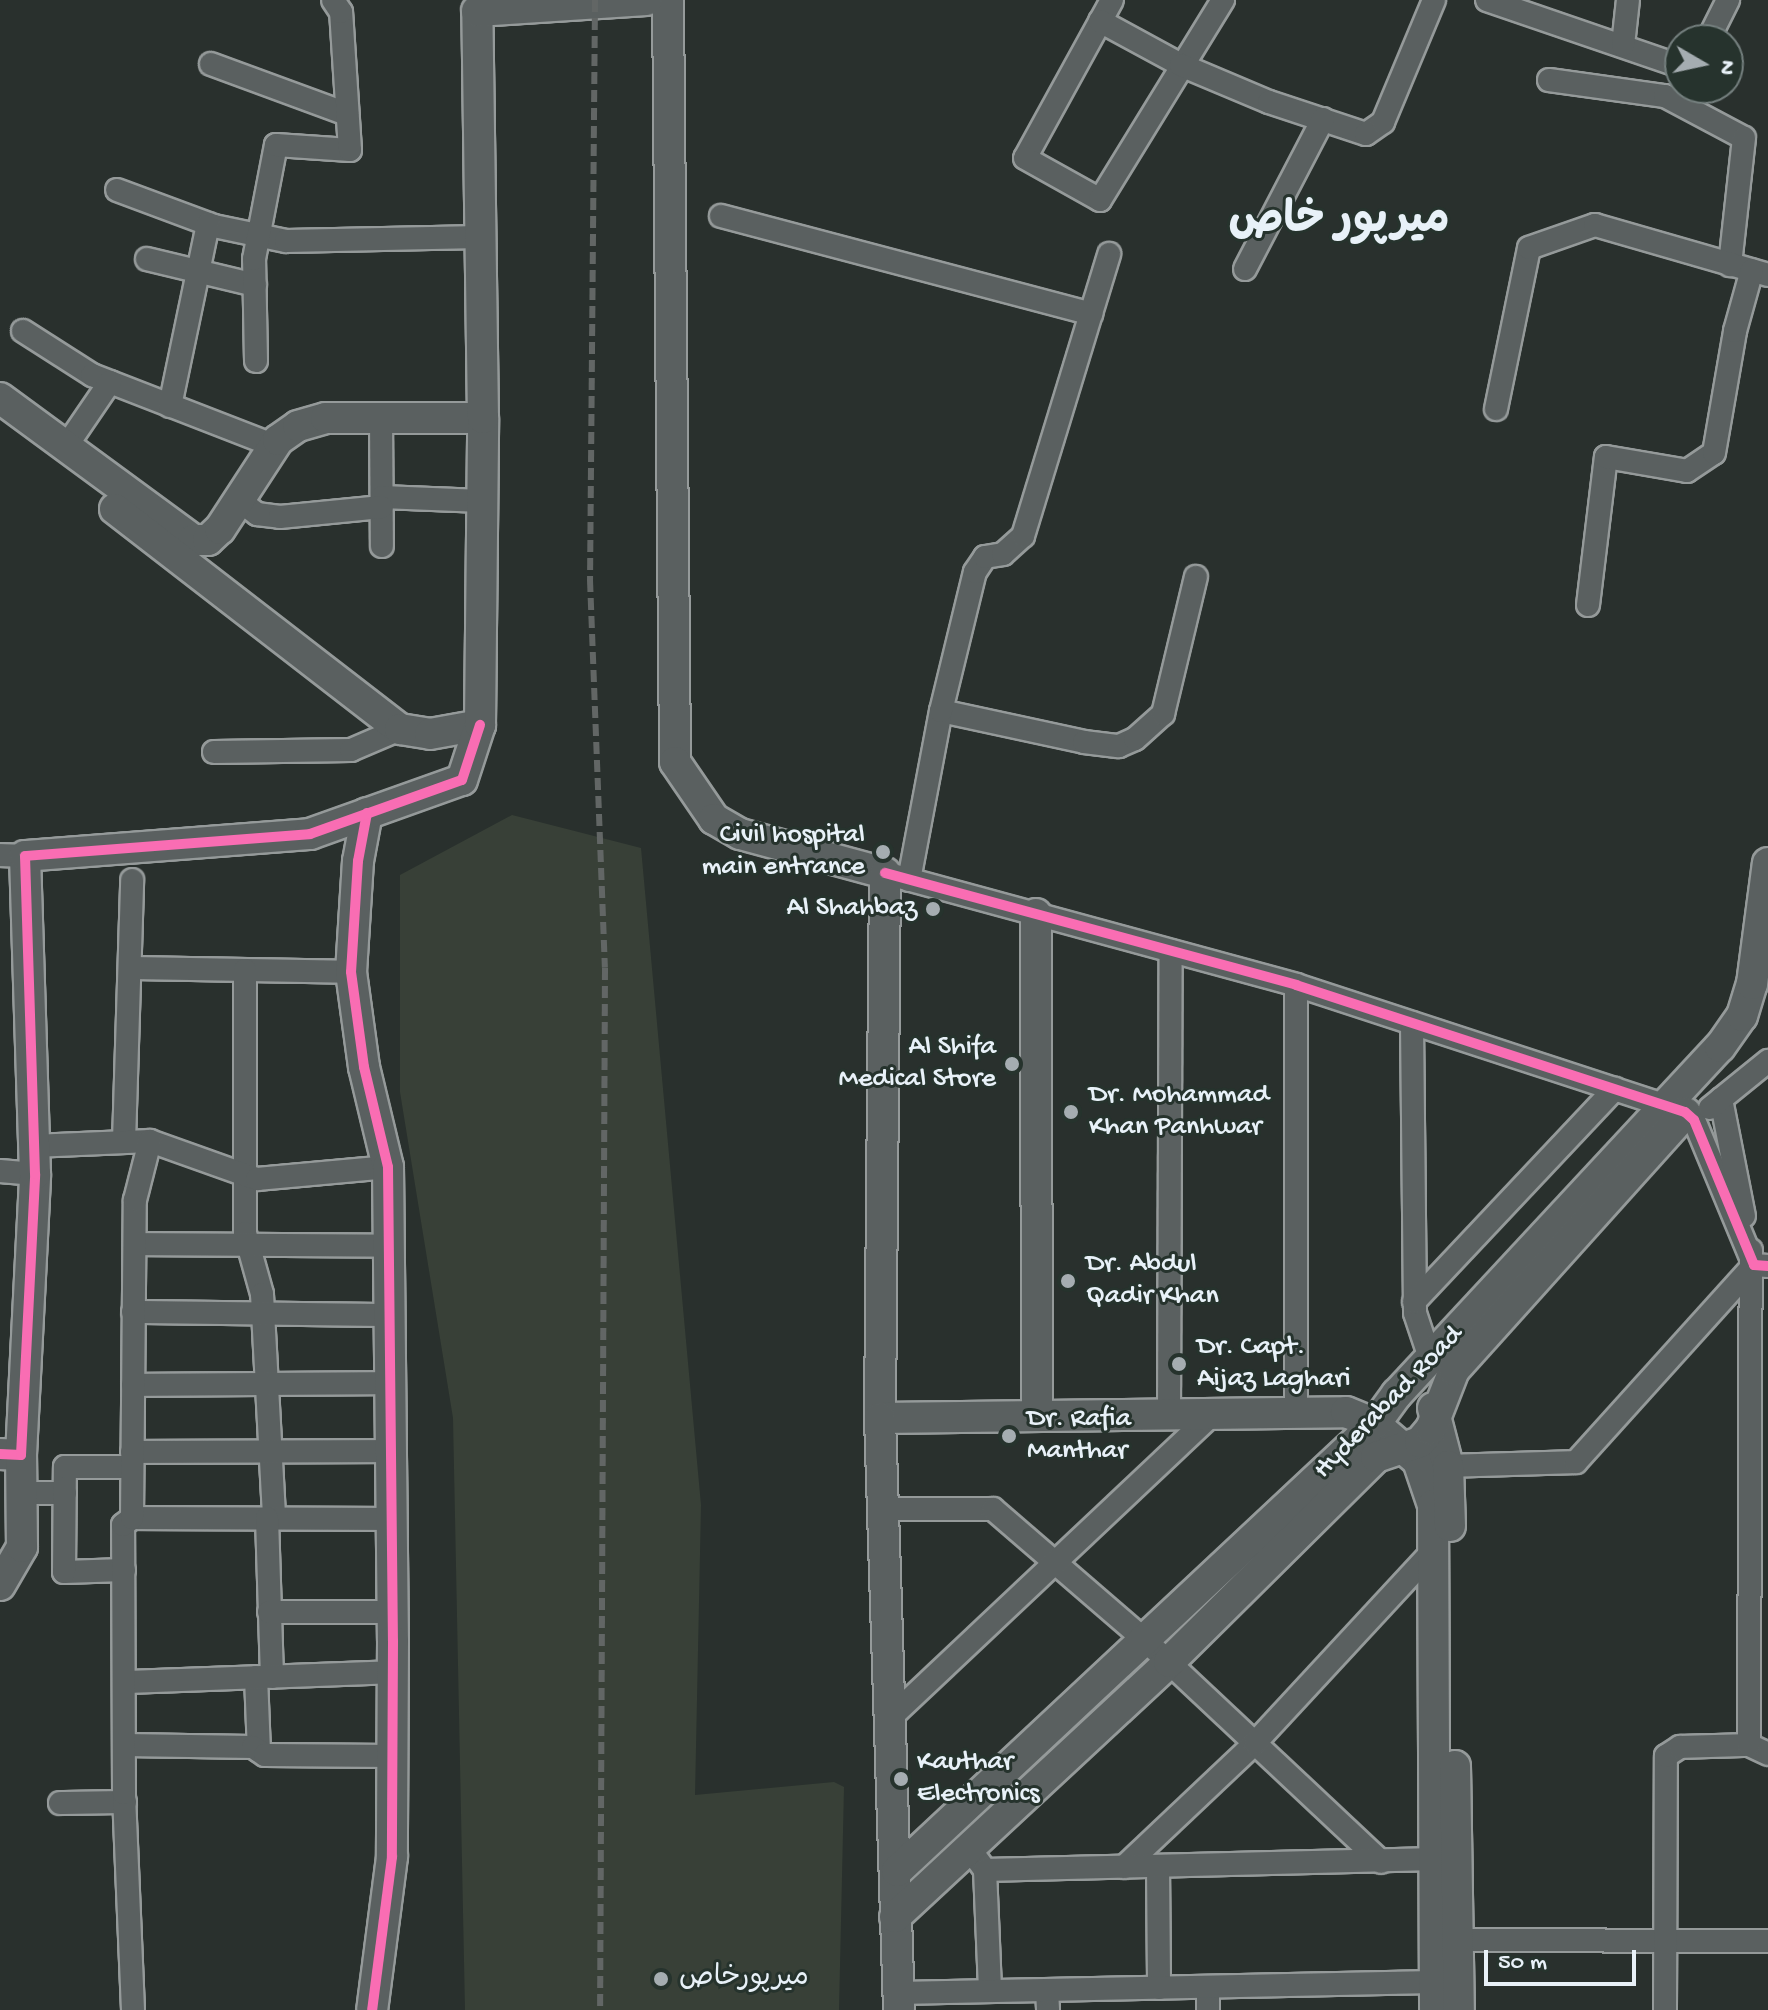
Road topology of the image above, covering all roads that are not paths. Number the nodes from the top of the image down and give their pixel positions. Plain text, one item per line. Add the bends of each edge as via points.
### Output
1 (333, 0) edge
2 (647, 0) edge
3 (668, 0) edge
4 (1112, 0) edge
5 (1223, 0) edge
6 (1487, 0) edge
7 (1628, 0) edge
8 (1728, 0) edge
9 (1429, 2) edge
10 (477, 5) edge
11 (1100, 21) junction
12 (1716, 24) edge
13 (1623, 45) junction
14 (1664, 60) edge
15 (211, 64) dead end
16 (1181, 65) junction
17 (1549, 80) dead end
18 (347, 114) junction
19 (1323, 119) junction
20 (117, 190) dead end
21 (721, 216) dead end
22 (208, 224) junction
23 (258, 237) junction
24 (480, 237) junction
25 (1109, 254) dead end
26 (147, 259) dead end
27 (1245, 269) dead end
28 (1750, 270) edge
29 (198, 275) junction
30 (255, 285) junction
31 (1091, 314) junction
32 (23, 331) dead end
33 (256, 361) dead end
34 (110, 382) junction
35 (0, 398) edge
36 (170, 406) junction
37 (1496, 409) dead end
38 (381, 418) junction
39 (483, 418) junction
40 (0, 421) edge
41 (275, 446) junction
42 (65, 448) junction
43 (239, 500) junction
44 (482, 501) junction
45 (382, 502) junction
46 (382, 546) dead end
47 (1196, 577) dead end
48 (1588, 605) dead end
49 (941, 711) junction
50 (480, 725) junction
51 (400, 729) junction
52 (214, 752) dead end
53 (367, 813) junction
54 (13, 856) edge
55 (1768, 863) edge
56 (897, 877) junction
57 (132, 880) dead end
58 (1036, 914) junction
59 (1171, 951) junction
60 (130, 968) junction
61 (245, 970) junction
62 (351, 972) junction
63 (1296, 985) junction
64 (1768, 989) edge
65 (1412, 1023) junction
66 (1768, 1061) edge
67 (1615, 1089) junction
68 (1721, 1099) junction
69 (1681, 1113) junction
70 (124, 1141) junction
71 (150, 1141) junction
72 (34, 1160) junction
73 (388, 1167) junction
74 (0, 1171) edge
75 (246, 1175) junction
76 (135, 1244) junction
77 (390, 1246) junction
78 (249, 1247) junction
79 (1761, 1265) edge
80 (1414, 1302) junction
81 (133, 1312) junction
82 (391, 1315) junction
83 (263, 1316) junction
84 (1431, 1361) junction
85 (392, 1383) junction
86 (268, 1384) junction
87 (133, 1385) junction
88 (1404, 1389) junction
89 (1037, 1413) junction
90 (1296, 1413) junction
91 (1213, 1414) junction
92 (1169, 1415) junction
93 (1436, 1415) junction
94 (880, 1418) junction
95 (1375, 1424) junction
96 (1403, 1447) junction
97 (392, 1451) junction
98 (270, 1452) junction
99 (11, 1454) edge
100 (132, 1460) junction
101 (1448, 1466) junction
102 (22, 1493) junction
103 (65, 1493) junction
104 (881, 1509) junction
105 (132, 1518) junction
106 (270, 1518) junction
107 (392, 1519) junction
108 (1433, 1551) junction
109 (1057, 1564) junction
110 (124, 1570) junction
111 (0, 1585) edge
112 (1759, 1608) edge
113 (269, 1612) junction
114 (393, 1612) junction
115 (1145, 1640) junction
116 (1169, 1662) junction
117 (393, 1672) junction
118 (264, 1677) junction
119 (125, 1682) junction
120 (888, 1720) junction
121 (1255, 1743) junction
122 (125, 1745) junction
123 (1758, 1749) edge
124 (259, 1751) junction
125 (393, 1756) junction
126 (125, 1802) junction
127 (60, 1803) dead end
128 (976, 1859) junction
129 (1435, 1859) junction
130 (1381, 1862) junction
131 (1158, 1866) junction
132 (1124, 1867) junction
133 (897, 1871) junction
134 (895, 1917) junction
135 (1458, 1940) junction
136 (1768, 1941) edge
137 (1666, 1942) junction
138 (1208, 1987) junction
139 (990, 1991) junction
140 (1152, 1995) edge
141 (1435, 1996) edge
142 (1048, 2000) edge
143 (898, 2002) edge
144 (133, 2010) edge
145 (372, 2010) edge
146 (1208, 2010) edge
147 (1459, 2010) edge
148 (1665, 2010) edge

1 - 18 street via 341,12
2 - 10 main road
3 - 56 main road via 675,762 714,819 740,834
4 - 11 street
5 - 16 street
6 - 13 street
7 - 13 street
8 - 12 street
9 - 19 street via 1376,129 1366,134
10 - 24 main road
11 - 16 street
11 - 16 street via 1025,158 1100,200
13 - 14 street
15 - 18 street
16 - 19 street
17 - 28 street via 1665,96 1744,138
18 - 23 street via 350,150 276,145
19 - 27 street
20 - 22 street
21 - 31 street
22 - 23 street
22 - 29 street
23 - 24 street
23 - 30 street
24 - 39 main road
25 - 31 street
26 - 29 street
28 - 37 street via 1595,225 1529,248
28 - 48 street via 1714,453 1687,471 1606,457
29 - 30 street
29 - 36 street
30 - 33 street
31 - 49 street via 1023,536 1003,554 985,557 975,572
32 - 34 street
34 - 36 street
34 - 42 street
35 - 42 main road
36 - 41 street
38 - 39 main road
38 - 41 main road via 326,418 298,426
38 - 45 street
39 - 44 main road
40 - 51 main road
41 - 43 main road
42 - 43 main road via 193,540 208,540
43 - 45 street via 257,514 280,517
44 - 45 street
44 - 50 main road
45 - 46 street
47 - 49 street via 1163,714 1135,739 1119,746 1084,742
49 - 56 street
50 - 51 main road via 430,734
50 - 53 main road via 462,780
51 - 52 street via 351,750
53 - 54 main road via 310,834
53 - 62 main road via 358,861
54 - 72 main road
55 - 69 main road, Hyderabad Road via 1752,984 1742,1016
56 - 58 street
56 - 94 main road
57 - 60 street
58 - 59 street
58 - 89 main road
59 - 63 street
59 - 92 street
60 - 61 street
60 - 70 street
61 - 62 street
61 - 75 street
62 - 73 main road via 364,1067
63 - 65 street
63 - 90 street
64 - 69 main road, Hyderabad Road via 1757,1024
65 - 67 street
65 - 80 street
66 - 68 street
67 - 69 street
67 - 80 street
68 - 69 street
68 - 79 street
69 - 79 street
69 - 84 main road, Hyderabad Road
69 - 93 main road, Hyderabad Road via 1454,1370
70 - 71 street
70 - 72 street
71 - 75 street
71 - 76 street via 135,1200
72 - 74 street
72 - 99 main road
73 - 75 street via 257,1179
73 - 77 main road
75 - 78 street
76 - 78 street
76 - 81 street
77 - 78 street
77 - 82 main road
78 - 83 street
79 - 101 street via 1576,1462
79 - 112 street
80 - 84 street
81 - 83 street
81 - 87 street
82 - 83 street
82 - 85 main road
83 - 86 street
84 - 88 main road, Hyderabad Road
85 - 86 street
85 - 97 main road
86 - 87 street
86 - 98 street
87 - 100 street
88 - 93 main road via 1418,1390
88 - 95 main road, Hyderabad Road
89 - 92 main road
89 - 94 main road
90 - 91 main road
90 - 95 main road via 1346,1412
91 - 92 main road
91 - 109 street
93 - 96 main road, Hyderabad Road via 1420,1442
93 - 101 main road
94 - 104 main road
95 - 96 main road
95 - 115 main road, Hyderabad Road
96 - 108 main road via 1418,1461 1433,1505
96 - 116 main road, Hyderabad Road via 1376,1457
97 - 98 street
97 - 107 main road
98 - 100 street
98 - 106 street
99 - 102 main road
100 - 103 street via 65,1467
100 - 105 street
101 - 135 main road
102 - 103 street
102 - 111 main road via 22,1547
103 - 110 street via 64,1572
104 - 109 street via 993,1509
104 - 120 main road
105 - 106 street
105 - 110 street via 123,1525
106 - 107 street
106 - 113 street
107 - 114 main road
108 - 121 street
108 - 129 main road
109 - 115 street
109 - 120 street
110 - 119 street
112 - 123 street
113 - 114 street
113 - 118 street
114 - 117 main road
115 - 116 street
115 - 133 main road, Hyderabad Road
116 - 121 street
116 - 128 main road, Hyderabad Road
117 - 118 street
117 - 125 main road
118 - 119 street
118 - 124 street
119 - 122 street
120 - 133 main road
121 - 130 street
121 - 132 street
122 - 124 street
122 - 126 street
123 - 137 street via 1680,1747 1666,1756
124 - 125 street
125 - 145 main road via 392,1857
126 - 127 street
126 - 144 street
128 - 132 street
128 - 134 main road, Hyderabad Road
128 - 139 street
129 - 130 street
129 - 141 main road
130 - 131 street
131 - 132 street
131 - 140 street
133 - 134 main road
134 - 143 main road
135 - 137 street
135 - 147 main road
136 - 137 street
137 - 148 street
138 - 140 street
138 - 141 street
138 - 146 street
139 - 142 street
139 - 143 street
140 - 142 street

